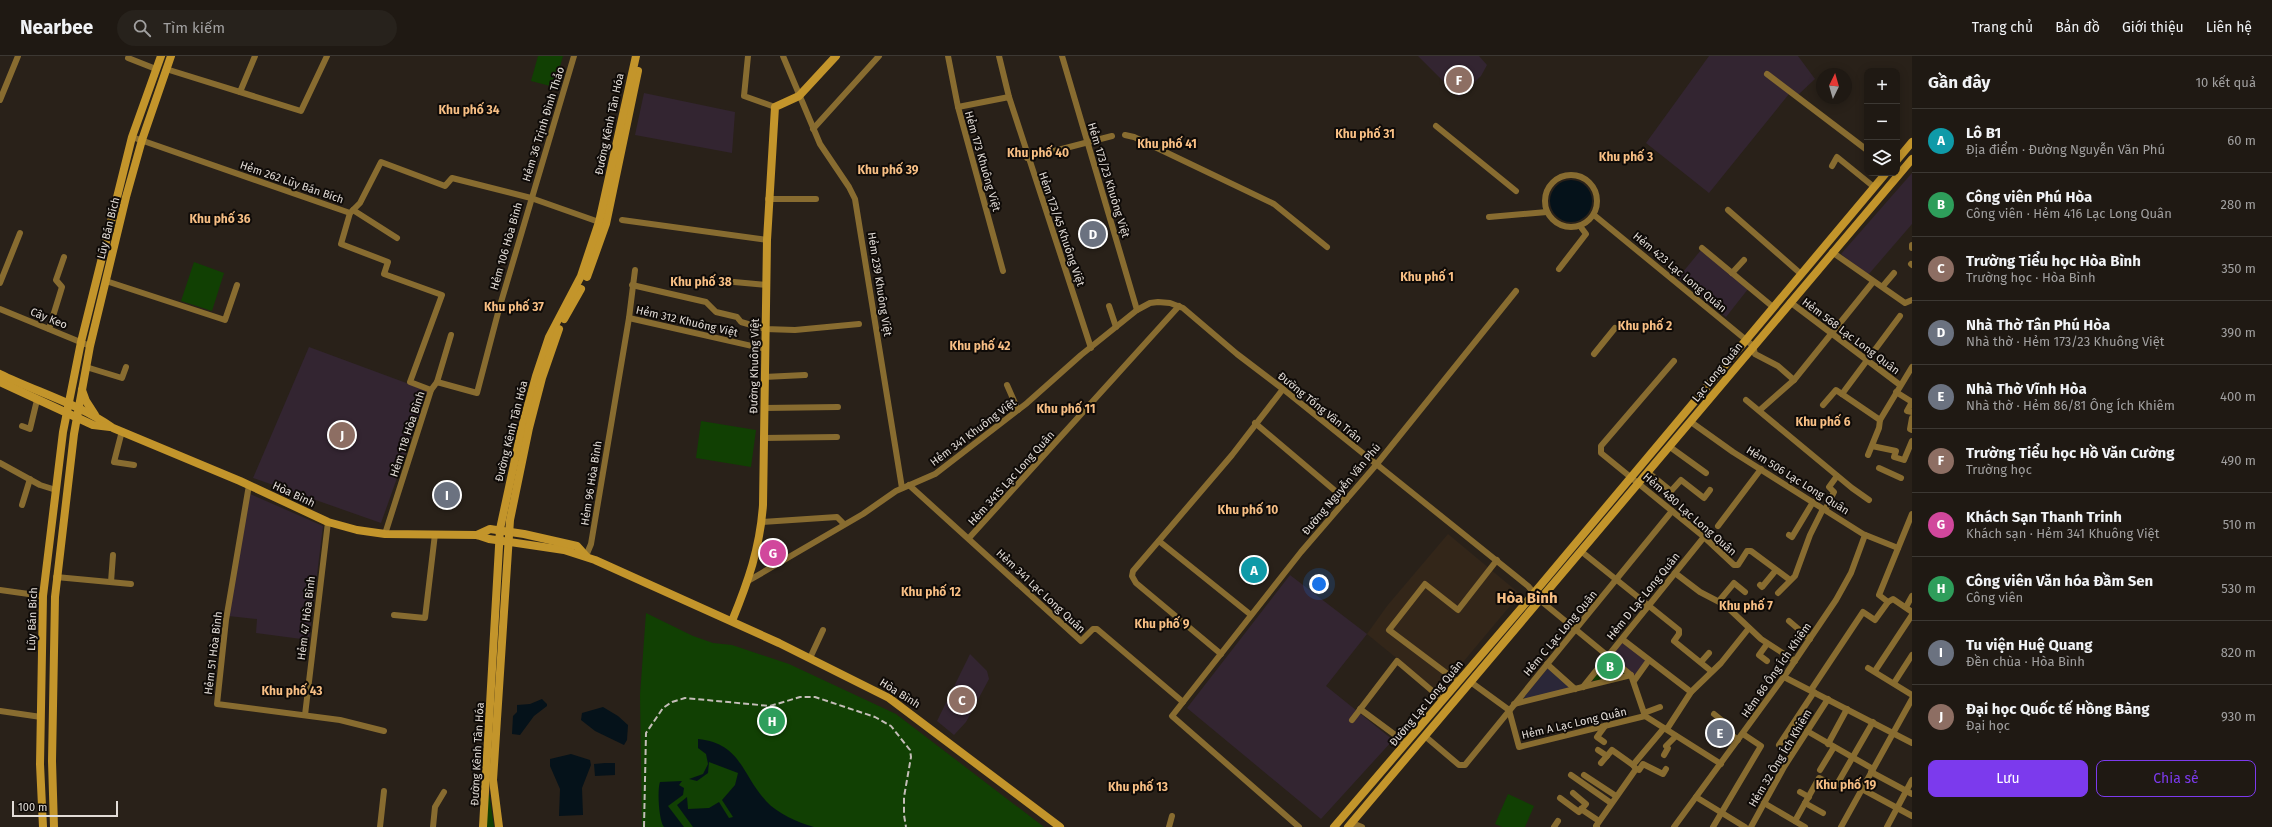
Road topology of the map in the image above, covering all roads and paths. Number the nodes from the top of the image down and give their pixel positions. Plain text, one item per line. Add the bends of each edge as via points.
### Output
1 (18, 56) edge
2 (161, 56) edge
3 (171, 56) edge
4 (255, 56) edge
5 (327, 56) edge
6 (574, 56) edge
7 (636, 56) edge
8 (641, 56) edge
9 (748, 56) edge
10 (783, 56) edge
11 (836, 56) edge
12 (879, 56) edge
13 (948, 56) edge
14 (999, 56) edge
15 (1062, 56) edge
16 (128, 58) dead end
17 (156, 69) junction
18 (166, 69) junction
19 (1767, 74) dead end
20 (0, 80) edge
21 (7, 83) junction
22 (240, 92) junction
23 (799, 96) junction
24 (1009, 97) junction
25 (0, 100) edge
26 (775, 107) junction
27 (958, 107) junction
28 (1436, 126) dead end
29 (813, 129) junction
30 (1125, 135) dead end
31 (1112, 136) dead end
32 (132, 137) junction
33 (142, 140) junction
34 (1912, 142) edge
35 (1088, 144) junction
36 (1864, 148) edge
37 (1900, 156) edge
38 (1027, 158) junction
39 (1912, 159) edge
40 (1832, 166) dead end
41 (1883, 176) edge
42 (1874, 187) junction
43 (1516, 190) dead end
44 (531, 198) junction
45 (768, 199) junction
46 (816, 199) dead end
47 (606, 207) junction
48 (1857, 208) junction
49 (1728, 210) dead end
50 (352, 211) junction
51 (1547, 212) junction
52 (1865, 214) junction
53 (1594, 215) junction
54 (1489, 217) dead end
55 (602, 219) junction
56 (622, 220) dead end
57 (1580, 226) junction
58 (20, 233) dead end
59 (398, 238) dead end
60 (766, 240) junction
61 (1327, 247) dead end
62 (1702, 248) dead end
63 (1832, 252) junction
64 (64, 257) dead end
65 (1744, 260) dead end
66 (1559, 269) dead end
67 (635, 270) dead end
68 (1003, 271) dead end
69 (1732, 273) junction
70 (1894, 273) dead end
71 (1801, 274) junction
72 (106, 281) junction
73 (734, 282) dead end
74 (1873, 282) junction
75 (0, 283) edge
76 (237, 285) dead end
77 (632, 285) junction
78 (766, 285) junction
79 (1883, 286) junction
80 (1516, 291) dead end
81 (1912, 300) edge
82 (1790, 302) junction
83 (1109, 306) dead end
84 (1179, 306) junction
85 (1773, 307) junction
86 (0, 309) edge
87 (1137, 310) junction
88 (1900, 316) dead end
89 (629, 318) junction
90 (859, 324) dead end
91 (1116, 327) junction
92 (1615, 328) dead end
93 (49, 329) junction
94 (765, 329) junction
95 (1832, 332) junction
96 (451, 335) dead end
97 (1745, 339) junction
98 (81, 342) junction
99 (90, 346) junction
100 (1753, 346) junction
101 (1091, 348) junction
102 (765, 349) junction
103 (1594, 354) dead end
104 (1674, 361) dead end
105 (1868, 361) junction
106 (86, 367) junction
107 (126, 367) dead end
108 (1912, 367) edge
109 (0, 374) edge
110 (804, 375) dead end
111 (1906, 376) junction
112 (764, 377) junction
113 (1794, 380) junction
114 (1912, 380) edge
115 (0, 382) edge
116 (437, 382) junction
117 (1007, 385) dead end
118 (1900, 385) junction
119 (71, 387) junction
120 (1283, 389) junction
121 (82, 390) junction
122 (431, 390) junction
123 (1896, 392) junction
124 (477, 393) joint
125 (1842, 394) junction
126 (49, 397) junction
127 (37, 400) junction
128 (1746, 400) dead end
129 (68, 405) junction
130 (1823, 405) dead end
131 (838, 407) dead end
132 (54, 408) junction
133 (764, 408) junction
134 (78, 409) junction
135 (1018, 410) junction
136 (1760, 410) junction
137 (1912, 412) edge
138 (66, 414) junction
139 (95, 416) junction
140 (77, 418) junction
141 (1912, 418) edge
142 (1880, 420) junction
143 (1691, 422) junction
144 (1255, 423) junction
145 (93, 425) junction
146 (22, 426) dead end
147 (113, 428) junction
148 (1912, 430) edge
149 (122, 431) junction
150 (63, 432) junction
151 (74, 434) junction
152 (837, 437) dead end
153 (763, 438) junction
154 (1912, 441) edge
155 (1872, 446) junction
156 (1670, 447) junction
157 (1868, 455) dead end
158 (0, 463) edge
159 (134, 465) dead end
160 (1376, 465) junction
161 (1879, 468) dead end
162 (1761, 469) junction
163 (1649, 473) junction
164 (1706, 473) dead end
165 (1837, 476) junction
166 (1631, 477) junction
167 (1901, 478) dead end
168 (30, 479) junction
169 (1639, 484) junction
170 (249, 485) junction
171 (909, 485) junction
172 (902, 488) junction
173 (56, 490) junction
174 (1710, 490) dead end
175 (1346, 500) junction
176 (1869, 500) dead end
177 (1813, 502) junction
178 (22, 505) dead end
179 (1824, 509) junction
180 (1672, 511) junction
181 (1912, 516) edge
182 (328, 522) junction
183 (762, 522) junction
184 (844, 524) junction
185 (1718, 526) dead end
186 (500, 530) junction
187 (510, 531) junction
188 (385, 534) junction
189 (435, 534) junction
190 (477, 535) junction
191 (1789, 535) dead end
192 (1865, 535) junction
193 (1704, 537) junction
194 (969, 538) junction
195 (500, 540) junction
196 (510, 541) junction
197 (1158, 541) junction
198 (1898, 548) junction
199 (1582, 552) junction
200 (113, 555) dead end
201 (586, 556) junction
202 (1497, 560) junction
203 (1776, 570) junction
204 (1675, 573) junction
205 (56, 577) junction
206 (1616, 580) junction
207 (1790, 580) junction
208 (748, 581) junction
209 (111, 582) junction
210 (131, 584) dead end
211 (1760, 586) dead end
212 (0, 590) edge
213 (1534, 592) junction
214 (1745, 592) dead end
215 (1778, 593) dead end
216 (43, 596) junction
217 (1912, 596) edge
218 (1541, 601) junction
219 (1719, 601) junction
220 (1888, 602) junction
221 (1649, 606) junction
222 (1906, 607) junction
223 (1912, 612) edge
224 (394, 615) dead end
225 (1251, 615) junction
226 (1912, 615) edge
227 (732, 621) junction
228 (1789, 621) dead end
229 (1749, 628) junction
230 (1575, 629) junction
231 (823, 630) dead end
232 (1622, 639) junction
233 (1810, 639) junction
234 (1767, 644) junction
235 (1709, 653) dead end
236 (1221, 654) junction
237 (1912, 655) edge
238 (1608, 656) junction
239 (810, 658) junction
240 (1649, 660) junction
241 (1795, 661) junction
242 (1700, 662) junction
243 (1767, 662) dead end
244 (1910, 662) edge
245 (1547, 664) junction
246 (1868, 668) dead end
247 (1711, 671) junction
248 (1874, 672) junction
249 (1631, 675) junction
250 (1784, 677) junction
251 (1634, 681) junction
252 (1458, 682) junction
253 (1472, 683) junction
254 (1894, 683) junction
255 (1583, 687) junction
256 (1575, 689) junction
257 (1812, 691) junction
258 (1691, 692) junction
259 (1912, 695) edge
260 (1828, 699) junction
261 (1912, 699) edge
262 (1443, 700) junction
263 (1183, 702) junction
264 (1514, 704) junction
265 (1660, 707) dead end
266 (1360, 709) junction
267 (1847, 709) junction
268 (0, 710) edge
269 (1509, 710) junction
270 (1644, 714) junction
271 (1714, 714) dead end
272 (305, 716) junction
273 (41, 717) junction
274 (1352, 720) dead end
275 (1873, 722) junction
276 (1605, 726) junction
277 (1665, 728) junction
278 (384, 731) dead end
279 (1807, 731) junction
280 (1893, 732) junction
281 (1743, 734) junction
282 (1676, 736) junction
283 (1426, 737) junction
284 (1738, 740) junction
285 (1604, 742) dead end
286 (1406, 743) junction
287 (1912, 743) edge
288 (1778, 745) dead end
289 (1831, 745) junction
290 (1598, 750) dead end
291 (1664, 755) dead end
292 (1607, 756) junction
293 (1852, 758) junction
294 (1601, 764) dead end
295 (1721, 764) junction
296 (1634, 767) junction
297 (1666, 768) dead end
298 (1820, 770) dead end
299 (1872, 771) junction
300 (1571, 775) dead end
301 (1584, 775) dead end
302 (1912, 780) edge
303 (1862, 789) junction
304 (384, 790) dead end
305 (444, 792) dead end
306 (1800, 792) dead end
307 (1909, 792) edge
308 (1573, 794) dead end
309 (1616, 796) junction
310 (1696, 797) junction
311 (1560, 798) dead end
312 (1807, 800) junction
313 (1611, 803) junction
314 (1764, 803) junction
315 (1897, 808) junction
316 (1581, 809) junction
317 (1722, 813) junction
318 (1823, 813) dead end
319 (1172, 816) dead end
320 (1912, 816) edge
321 (1795, 821) junction
322 (1598, 824) edge
323 (1350, 825) edge
324 (43, 827) edge
325 (54, 827) edge
326 (380, 827) edge
327 (433, 827) edge
328 (483, 827) edge
329 (499, 827) edge
330 (1060, 827) edge
331 (1169, 827) edge
332 (1299, 827) edge
333 (1334, 827) edge
334 (1362, 827) edge
335 (1674, 827) edge
336 (1713, 827) edge
337 (1745, 827) edge
338 (1751, 827) edge
339 (1805, 827) edge
340 (1841, 827) edge
341 (1887, 827) edge

1 - 21 street
2 - 17 main road, Lũy Bán Bích
3 - 18 main road, Lũy Bán Bích
4 - 22 street
5 - 22 street via 301,111
6 - 44 street, Hẻm 36 Trịnh Đình Thảo
7 - 47 main road, Đường Kênh Tân Hóa
8 - 47 main road, Đường Kênh Tân Hóa
9 - 26 street via 744,96
10 - 23 street, Hẻm 239 Khuông Việt
11 - 23 main road
12 - 29 street
13 - 27 street, Hẻm 173 Khuông Việt
14 - 24 street, Hẻm 173/45 Khuông Việt
15 - 35 street, Hẻm 173/23 Khuông Việt
16 - 17 street
17 - 32 main road, Lũy Bán Bích
18 - 22 street
18 - 33 main road, Lũy Bán Bích
19 - 36 street
20 - 21 street
21 - 25 street
23 - 26 main road
23 - 29 street, Hẻm 239 Khuông Việt
24 - 27 street
24 - 38 street, Hẻm 173/45 Khuông Việt
26 - 45 main road, Đường Khuông Việt
27 - 68 street, Hẻm 173 Khuông Việt
28 - 43 street
29 - 172 street, Hẻm 239 Khuông Việt via 855,199
30 - 61 street via 1274,204
31 - 35 street
32 - 33 street, Hẻm 262 Lũy Bán Bích
32 - 98 main road, Lũy Bán Bích
33 - 50 street, Hẻm 262 Lũy Bán Bích
33 - 72 main road, Lũy Bán Bích
34 - 37 main road
35 - 38 street
35 - 87 street, Hẻm 173/23 Khuông Việt
38 - 101 street, Hẻm 173/45 Khuông Việt
39 - 52 main road, Lạc Long Quân
40 - 42 street via 1837,157
41 - 42 main road, Lạc Long Quân
42 - 48 main road, Lạc Long Quân
44 - 50 street, Hẻm 262 Lũy Bán Bích via 452,178 445,186 381,162 360,203
44 - 55 street, Hẻm 262 Lũy Bán Bích
44 - 124 street, Hẻm 106 Hòa Bình
45 - 46 street
45 - 60 main road, Đường Khuông Việt
47 - 55 main road, Đường Kênh Tân Hóa
48 - 52 main road
48 - 71 main road, Lạc Long Quân
49 - 71 street
50 - 59 street
50 - 122 street via 341,244 388,262 384,274 442,295 410,382
51 - 53 street via 1544,200 1548,187 1558,178 1570,175 1586,179 1596,192 1597,207
51 - 54 street
51 - 57 street via 1551,219 1564,227
52 - 63 main road, Lạc Long Quân
53 - 57 street
53 - 97 street, Hẻm 423 Lạc Long Quân
55 - 186 main road, Đường Kênh Tân Hóa via 582,276 549,338 536,376 522,427
55 - 187 main road, Đường Kênh Tân Hóa via 587,277 555,339 542,378 528,428
56 - 60 street
57 - 66 street via 1586,234
58 - 75 street
60 - 78 main road, Đường Khuông Việt
62 - 69 street
63 - 74 street
63 - 82 main road, Lạc Long Quân
64 - 93 street via 56,280 62,287
65 - 69 street
67 - 77 street, Hẻm 96 Hòa Bình
69 - 85 street
70 - 79 street
71 - 85 main road, Lạc Long Quân
72 - 76 street via 224,320
72 - 99 main road, Lũy Bán Bích
73 - 78 street
74 - 79 street
74 - 95 street
77 - 89 street, Hẻm 96 Hòa Bình
77 - 94 street via 706,302 716,312 737,317 741,322
78 - 94 main road, Đường Khuông Việt
79 - 81 street via 1905,303
80 - 160 street, Đường Nguyễn Văn Phú
82 - 95 street, Hẻm 568 Lạc Long Quân
82 - 100 main road, Lạc Long Quân
83 - 91 street
84 - 87 street, Hẻm 341 Khuông Việt via 1158,302
84 - 120 street, Đường Tống Văn Trân
84 - 194 street, Hẻm 341S Lạc Long Quân
85 - 97 main road, Lạc Long Quân
86 - 93 street, Cây Keo
87 - 91 street, Hẻm 341 Khuông Việt
88 - 105 street
89 - 102 street, Hẻm 312 Khuông Việt
89 - 201 street, Hẻm 96 Hòa Bình via 591,544
90 - 94 street via 796,330
91 - 101 street, Hẻm 341 Khuông Việt
92 - 103 street
93 - 98 street, Cây Keo
94 - 102 main road, Đường Khuông Việt
95 - 105 street, Hẻm 568 Lạc Long Quân
95 - 113 street
96 - 116 street
97 - 100 street, Hẻm 423 Lạc Long Quân
97 - 166 main road, Lạc Long Quân
98 - 99 street, Cây Keo
98 - 119 main road, Lũy Bán Bích
99 - 106 main road, Lũy Bán Bích
100 - 113 street, Hẻm 423 Lạc Long Quân via 1755,354 1778,366
100 - 143 main road, Lạc Long Quân
101 - 135 street, Hẻm 341 Khuông Việt
102 - 112 main road, Đường Khuông Việt
104 - 166 street, Hẻm 480 Lạc Long Quân via 1601,446 1601,453
105 - 118 street, Hẻm 568 Lạc Long Quân
105 - 125 street
106 - 107 street via 122,378
106 - 121 main road, Lũy Bán Bích
108 - 111 street
109 - 126 main road
110 - 112 street
111 - 114 street
111 - 118 street
112 - 133 main road, Đường Khuông Việt
113 - 136 street
115 - 127 main road
116 - 122 street, Hẻm 118 Hòa Bình
116 - 124 street, Hẻm 118 Hòa Bình
117 - 135 street
118 - 123 street
119 - 126 main road via 64,394
119 - 129 main road, Lũy Bán Bích
120 - 144 street
120 - 160 street, Đường Tống Văn Trân
121 - 134 main road, Lũy Bán Bích
121 - 139 main road
122 - 188 street, Hẻm 118 Hòa Bình
123 - 137 street via 1912,402 1907,411
123 - 142 street
125 - 130 street via 1836,390
125 - 142 street
126 - 129 main road
127 - 132 main road
127 - 146 street via 30,429
128 - 136 street
129 - 134 main road, Hòa Bình
129 - 138 main road, Lũy Bán Bích
131 - 133 street
132 - 138 main road
132 - 150 main road
133 - 153 main road, Đường Khuông Việt
134 - 139 main road, Hòa Bình
134 - 140 main road, Lũy Bán Bích
135 - 171 street, Hẻm 341 Khuông Việt via 935,474
136 - 165 street
138 - 140 main road, Hòa Bình
138 - 150 main road, Lũy Bán Bích
139 - 147 main road, Hòa Bình
140 - 145 main road, Hòa Bình
140 - 151 main road, Lũy Bán Bích
141 - 148 street
142 - 155 street
143 - 156 main road, Lạc Long Quân
143 - 162 street, Hẻm 506 Lạc Long Quân
144 - 175 street
144 - 197 street via 1232,455
145 - 147 main road, Hòa Bình
145 - 151 main road via 82,426
147 - 149 main road, Hòa Bình
149 - 159 street via 114,462
149 - 170 main road, Hòa Bình
150 - 173 main road, Lũy Bán Bích
151 - 205 main road, Lũy Bán Bích
152 - 153 street
153 - 183 main road, Đường Khuông Việt
154 - 155 street via 1904,460 1894,457 1896,451
155 - 157 street
156 - 163 main road, Lạc Long Quân
156 - 164 street
158 - 168 street
160 - 175 street, Đường Nguyễn Văn Phú
160 - 202 street, Đường Tống Văn Trân
161 - 167 street
162 - 177 street, Hẻm 506 Lạc Long Quân
162 - 185 street
163 - 169 main road, Lạc Long Quân
163 - 174 street via 1671,491 1681,480 1702,497
165 - 176 street
165 - 179 street via 1830,486 1834,492
166 - 169 street, Hẻm 480 Lạc Long Quân
166 - 213 main road, Lạc Long Quân
168 - 173 street
168 - 178 street
169 - 180 street, Hẻm 480 Lạc Long Quân
169 - 199 main road, Lạc Long Quân
170 - 182 main road, Hòa Bình
170 - 272 street, Hẻm 51 Hòa Bình via 226,620 217,704
171 - 172 street, Hẻm 341 Khuông Việt
171 - 194 street, Hẻm 341 Lạc Long Quân
172 - 184 street, Hẻm 341 Khuông Việt
173 - 216 main road, Lũy Bán Bích
175 - 225 street, Đường Nguyễn Văn Phú
177 - 179 street, Hẻm 506 Lạc Long Quân
177 - 191 street via 1792,537
179 - 192 street, Hẻm 506 Lạc Long Quân
179 - 207 street via 1810,535 1795,576
180 - 193 street, Hẻm 480 Lạc Long Quân
180 - 206 street, Hẻm C Lạc Long Quân
181 - 198 street
182 - 188 main road, Hòa Bình
182 - 272 street, Hẻm 47 Hòa Bình
183 - 184 street via 837,517
183 - 208 main road, Đường Khuông Việt via 758,549
184 - 208 street, Hẻm 341 Khuông Việt
186 - 187 main road, Hòa Bình
186 - 190 main road, Hòa Bình via 490,529
186 - 195 main road, Đường Kênh Tân Hóa
187 - 196 main road, Đường Kênh Tân Hóa
187 - 201 main road, Hòa Bình via 577,546
188 - 189 main road, Hòa Bình
189 - 190 main road, Hòa Bình
189 - 224 street via 425,618
190 - 195 main road, Hòa Bình
192 - 198 street, Hẻm 506 Lạc Long Quân
192 - 233 street, Hẻm 86 Ông Ích Khiêm via 1851,573
193 - 203 street, Hẻm 480 Lạc Long Quân via 1736,566 1748,550
193 - 204 street, Hẻm D Lạc Long Quân
194 - 263 street, Hẻm 341 Lạc Long Quân via 1081,641 1093,629 1097,629
195 - 196 main road, Hòa Bình
195 - 328 main road, Đường Kênh Tân Hóa
196 - 201 main road, Hòa Bình
196 - 329 main road, Đường Kênh Tân Hóa via 507,552 494,780
197 - 225 street
197 - 236 street via 1133,571 1133,579
198 - 220 street via 1879,595
199 - 206 street
199 - 218 main road, Lạc Long Quân
200 - 209 street
201 - 227 main road, Hòa Bình
202 - 213 street, Đường Tống Văn Trân
202 - 252 street via 1458,610 1425,584 1389,630
203 - 207 street, Hẻm 480 Lạc Long Quân
203 - 211 street via 1762,587
204 - 219 street via 1700,592
204 - 221 street, Hẻm D Lạc Long Quân
205 - 209 street
205 - 325 main road, Lũy Bán Bích via 52,718
206 - 221 street
206 - 230 street, Hẻm C Lạc Long Quân
207 - 215 street
208 - 227 main road, Đường Khuông Việt
209 - 210 street
212 - 216 street
213 - 218 street, Đường Tống Văn Trân
213 - 252 main road, Đường Lạc Long Quân
214 - 219 street via 1734,583
216 - 273 main road, Lũy Bán Bích
217 - 222 street
218 - 230 street, Đường Tống Văn Trân
218 - 253 main road, Đường Lạc Long Quân
219 - 229 street
220 - 222 street via 1893,599
220 - 257 street via 1875,620 1863,612
221 - 232 street, Hẻm D Lạc Long Quân
221 - 242 street via 1680,632 1674,641
222 - 223 street
225 - 236 street, Đường Nguyễn Văn Phú
226 - 248 street
227 - 239 main road, Hòa Bình
228 - 233 street
229 - 234 street
229 - 247 street
230 - 238 street, Đường Tống Văn Trân
230 - 245 street, Hẻm C Lạc Long Quân
231 - 239 street
232 - 238 street, Hẻm D Lạc Long Quân
232 - 240 street
233 - 241 street, Hẻm 86 Ông Ích Khiêm
234 - 241 street
234 - 243 street via 1759,655
235 - 242 street
236 - 263 street, Đường Nguyễn Văn Phú
237 - 244 street
238 - 249 street, Đường Tống Văn Trân
238 - 255 street, Hẻm D Lạc Long Quân
239 - 330 main road, Hòa Bình via 905,708
240 - 251 street
240 - 258 street
241 - 250 street, Hẻm 86 Ông Ích Khiêm
242 - 247 street
244 - 254 street
245 - 256 street
245 - 264 street, Hẻm C Lạc Long Quân
246 - 248 street
247 - 258 street
248 - 254 street
249 - 251 street
249 - 255 street
250 - 257 street
250 - 281 street, Hẻm 86 Ông Ích Khiêm
251 - 270 street
252 - 262 main road, Đường Lạc Long Quân
253 - 269 street
253 - 283 main road, Đường Lạc Long Quân
254 - 259 street
255 - 256 street
256 - 264 street
257 - 260 street
257 - 288 street
258 - 277 street
260 - 267 street
260 - 279 street, Hẻm 32 Ông Ích Khiêm
261 - 280 street
262 - 266 street via 1396,661
262 - 286 main road, Đường Lạc Long Quân
263 - 332 street via 1172,716
264 - 269 street, Hẻm C Lạc Long Quân
265 - 270 street, Hẻm A Lạc Long Quân
266 - 274 street
266 - 286 street
267 - 275 street
267 - 289 street
268 - 273 street
269 - 276 street, Hẻm A Lạc Long Quân via 1519,747
269 - 283 street, Hẻm C Lạc Long Quân via 1462,766
270 - 276 street, Hẻm A Lạc Long Quân
270 - 277 street
271 - 284 street via 1729,726 1725,730
272 - 278 street, Hẻm 51 Hòa Bình via 340,720
273 - 324 main road, Lũy Bán Bích
275 - 280 street
275 - 293 street
276 - 285 street via 1597,736
277 - 282 street
277 - 296 street
279 - 289 street
279 - 314 street, Hẻm 32 Ông Ích Khiêm
280 - 287 street
280 - 299 street
281 - 284 street, Hẻm 86 Ông Ích Khiêm
281 - 317 street via 1760,746
282 - 291 street via 1666,746 1668,748
282 - 295 street
283 - 323 main road, Đường Lạc Long Quân
284 - 295 street, Hẻm 86 Ông Ích Khiêm
286 - 333 main road, Đường Lạc Long Quân
289 - 293 street
289 - 298 street
290 - 292 street
292 - 294 street
292 - 296 street via 1614,750
293 - 299 street
293 - 312 street via 1836,786 1819,778
295 - 310 street, Hẻm 86 Ông Ích Khiêm
296 - 297 street via 1639,770 1643,764 1663,774
296 - 309 street
299 - 303 street
299 - 307 street
300 - 313 street
301 - 309 street
302 - 307 street
303 - 315 street
303 - 340 street
304 - 326 street
305 - 327 street via 434,807
306 - 312 street
307 - 315 street
308 - 316 street via 1586,804
309 - 313 street
310 - 317 street
310 - 335 street, Hẻm 86 Ông Ích Khiêm
311 - 316 street via 1579,812
312 - 318 street
312 - 321 street
313 - 322 street
314 - 321 street
314 - 338 street, Hẻm 32 Ông Ích Khiêm
315 - 320 street
315 - 341 street
316 - 322 street
317 - 336 street
317 - 337 street
319 - 331 street
321 - 339 street
323 - 334 street

